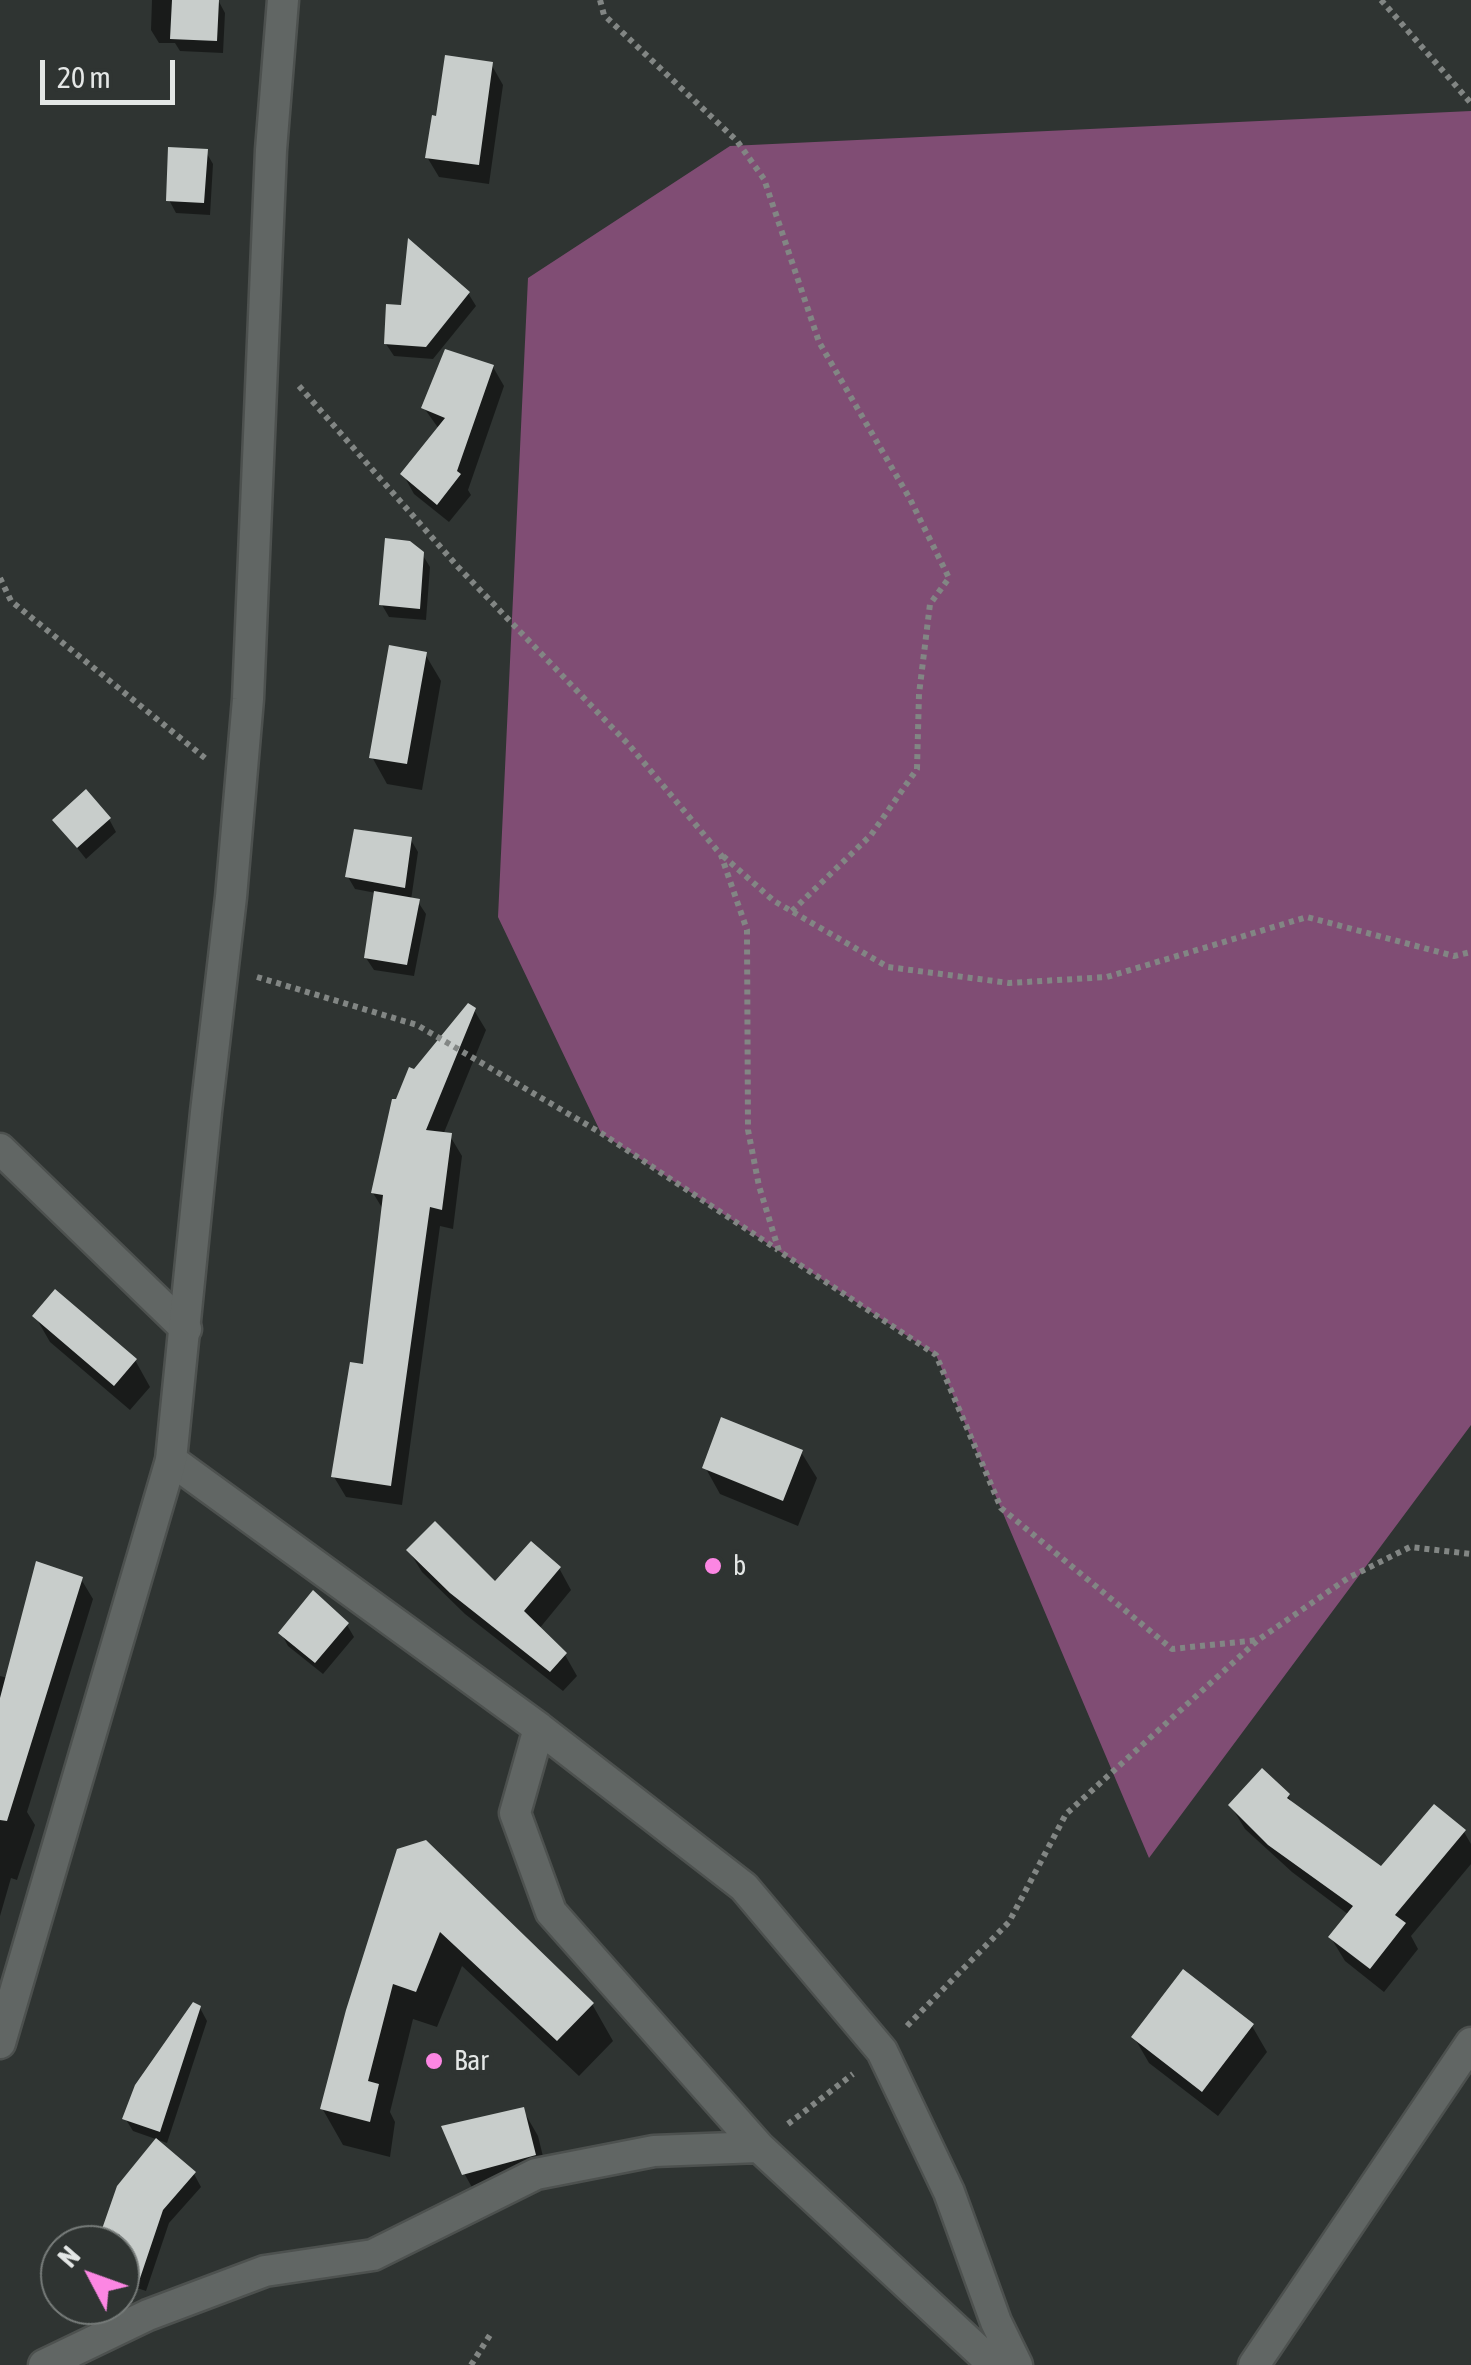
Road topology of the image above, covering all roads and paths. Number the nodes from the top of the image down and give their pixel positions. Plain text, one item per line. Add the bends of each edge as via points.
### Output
1 (283, 0) edge
2 (600, 0) edge
3 (1381, 0) edge
4 (1470, 102) edge
5 (262, 344) junction
6 (0, 578) edge
7 (241, 787) junction
8 (721, 855) junction
9 (792, 911) junction
10 (1471, 952) edge
11 (222, 967) junction
12 (0, 1149) edge
13 (778, 1251) junction
14 (186, 1330) junction
15 (172, 1460) junction
16 (1471, 1554) edge
17 (1258, 1640) junction
18 (539, 1728) junction
19 (0, 2043) edge
20 (1471, 2044) edge
21 (882, 2051) junction
22 (759, 2147) junction
23 (490, 2335) dead end
24 (44, 2365) edge
25 (471, 2365) edge
26 (994, 2365) edge
27 (1017, 2365) edge
28 (1254, 2365) edge

1 - 5 street
2 - 9 path via 604,15 737,141 764,178 820,342 949,578 930,604 917,769 871,835
3 - 4 path
5 - 7 street
5 - 8 path via 458,568 630,746
6 - 7 path via 11,601
7 - 11 street
8 - 9 path
8 - 13 path via 747,930 748,1130
9 - 10 path via 888,967 1009,984 1107,977 1307,917 1454,956
11 - 13 path via 417,1025 602,1133
11 - 14 street
12 - 14 street
13 - 17 path via 936,1356 1001,1508 1172,1650
14 - 15 street
15 - 18 street
15 - 19 street
16 - 17 path via 1410,1547 1348,1578
17 - 21 path via 1066,1814 1008,1922
18 - 21 street via 744,1887
18 - 22 street via 515,1813 551,1912
20 - 28 street
21 - 22 path
21 - 27 street via 949,2192
22 - 24 street via 654,2151 536,2174 373,2254 265,2271 148,2315
22 - 26 street
23 - 25 path

